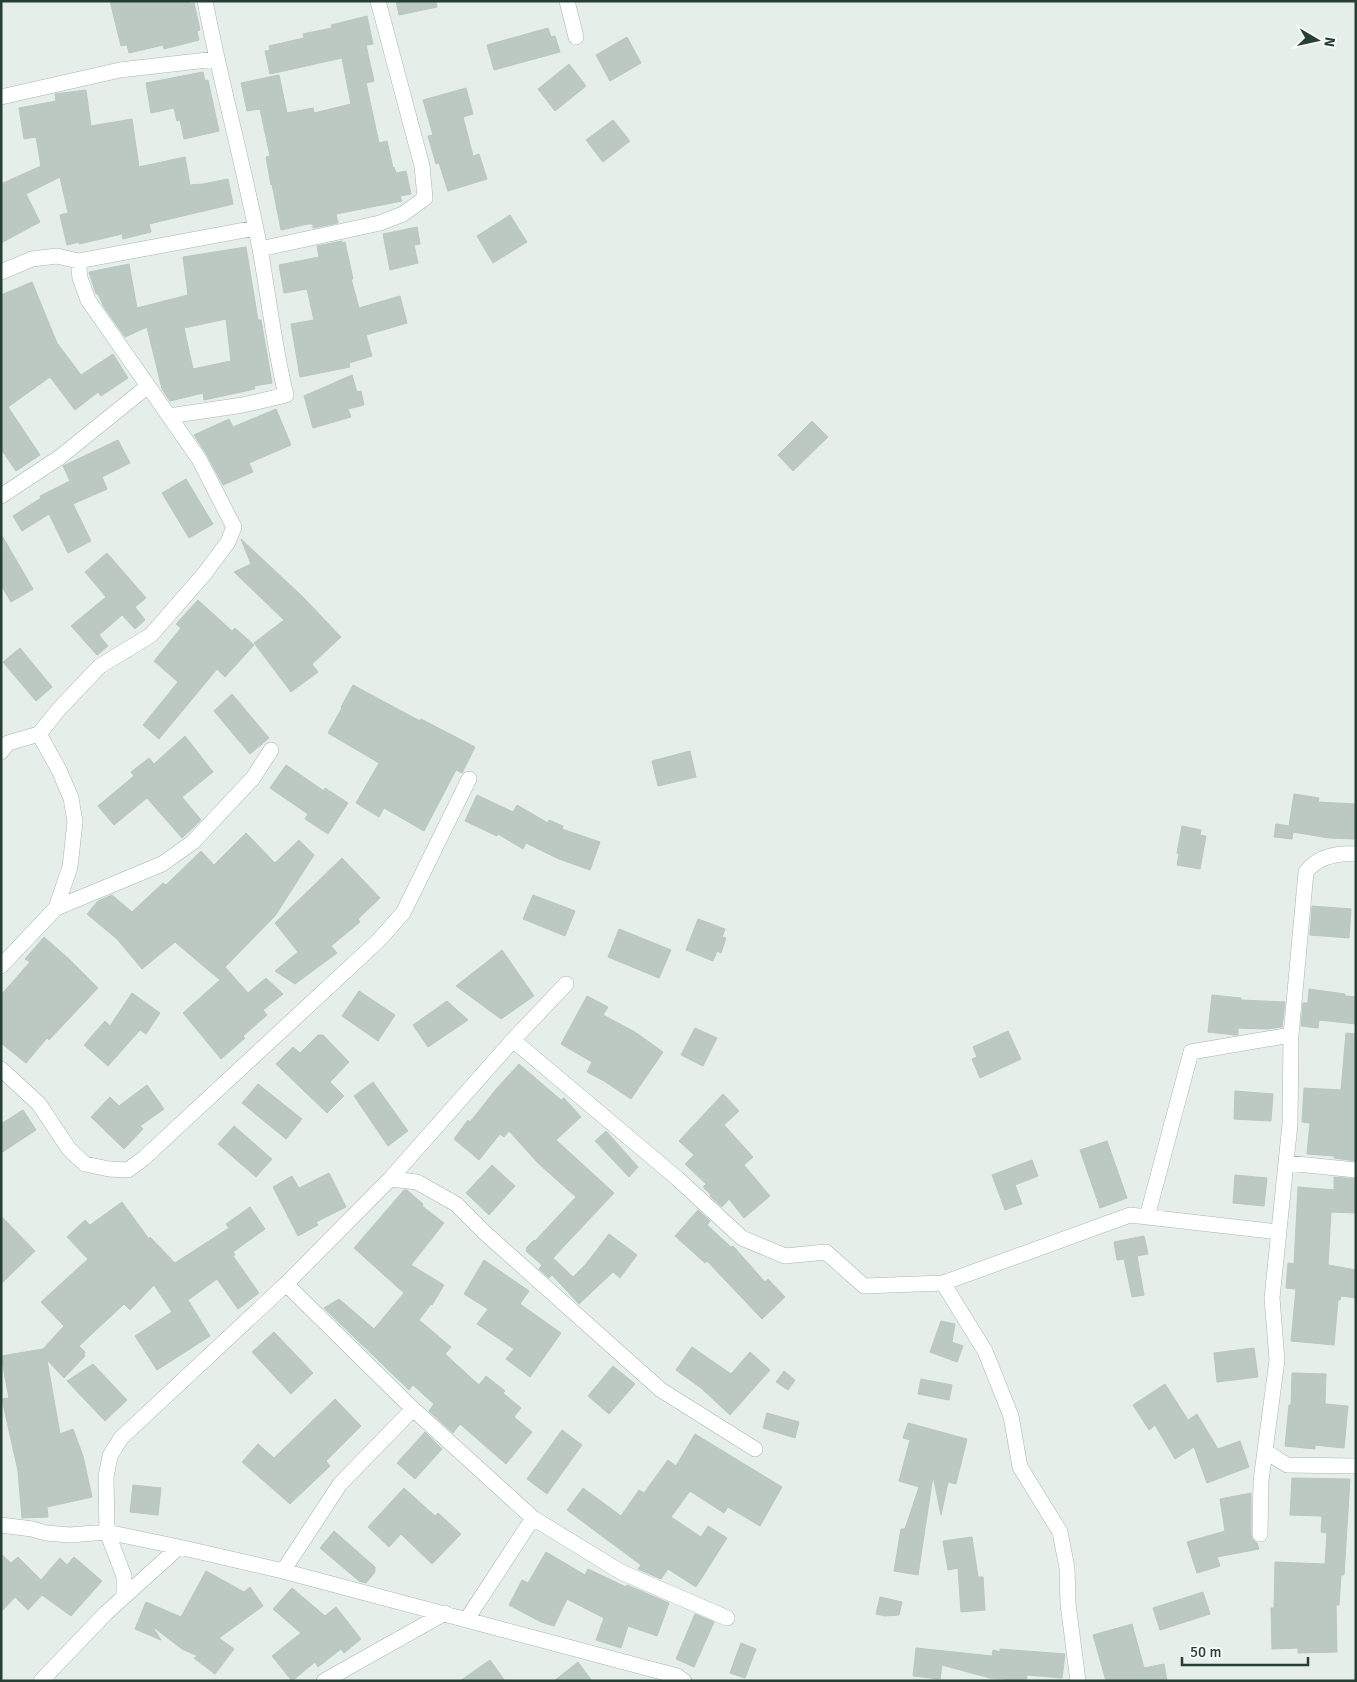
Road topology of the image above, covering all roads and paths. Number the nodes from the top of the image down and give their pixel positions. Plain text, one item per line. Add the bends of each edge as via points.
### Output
1 (205, 1) edge
2 (378, 1) edge
3 (567, 1) edge
4 (576, 37) dead end
5 (216, 59) junction
6 (1, 97) edge
7 (255, 228) junction
8 (260, 249) junction
9 (78, 261) junction
10 (1, 272) edge
11 (148, 386) junction
12 (169, 416) junction
13 (1, 496) edge
14 (39, 734) junction
15 (271, 750) dead end
16 (1, 752) edge
17 (469, 779) dead end
18 (1356, 854) edge
19 (56, 908) junction
20 (1, 966) edge
21 (566, 984) dead end
22 (1291, 1035) junction
23 (513, 1040) junction
24 (1, 1069) edge
25 (1287, 1163) junction
26 (1356, 1170) edge
27 (390, 1179) junction
28 (1147, 1218) junction
29 (1278, 1232) junction
30 (943, 1283) junction
31 (286, 1284) junction
32 (413, 1409) junction
33 (755, 1449) dead end
34 (1265, 1451) junction
35 (1356, 1466) edge
36 (533, 1518) junction
37 (1, 1525) edge
38 (107, 1532) junction
39 (1260, 1534) dead end
40 (179, 1547) junction
41 (284, 1571) junction
42 (124, 1597) junction
43 (445, 1613) junction
44 (726, 1618) dead end
45 (467, 1619) junction
46 (677, 1679) edge
47 (41, 1681) edge
48 (324, 1681) edge
49 (1078, 1681) edge

1 - 5 street
2 - 8 street via 422,166 425,198 403,214 380,223
3 - 4 street
5 - 6 street via 120,70
5 - 7 street
7 - 8 street
7 - 9 street
8 - 12 street via 286,395
9 - 10 street via 57,256 32,259
9 - 11 street via 88,300
11 - 12 street
11 - 13 street via 60,457
12 - 14 street via 199,458 234,526 228,542 151,635 100,666
14 - 16 street via 8,744
14 - 19 street via 71,798 75,822 70,867
15 - 19 street via 253,778 194,842 162,864
17 - 24 street via 403,913 378,941 128,1170 85,1164 69,1149 39,1104
18 - 22 street via 1338,853 1313,863 1306,872
19 - 20 street
21 - 23 street
22 - 25 street
22 - 28 street via 1191,1052
23 - 27 street
23 - 30 street via 678,1179 742,1238 785,1256 826,1252 864,1286
25 - 26 street
25 - 29 street
27 - 31 street
27 - 33 street via 417,1182 456,1204 661,1390
28 - 29 street
28 - 30 street via 1130,1215
29 - 34 street via 1272,1298 1277,1360
30 - 49 street via 985,1351 1011,1416 1020,1467 1060,1532 1067,1568
31 - 32 street
31 - 38 street via 121,1438 110,1456 106,1476
32 - 36 street
32 - 41 street via 340,1484
34 - 35 street via 1287,1465
34 - 39 street
36 - 44 street via 621,1572
36 - 45 street
37 - 38 street via 70,1535
38 - 40 street
38 - 42 street via 124,1576
40 - 41 street
40 - 42 street
41 - 43 street
42 - 47 street
43 - 45 street
43 - 48 street
45 - 46 street

